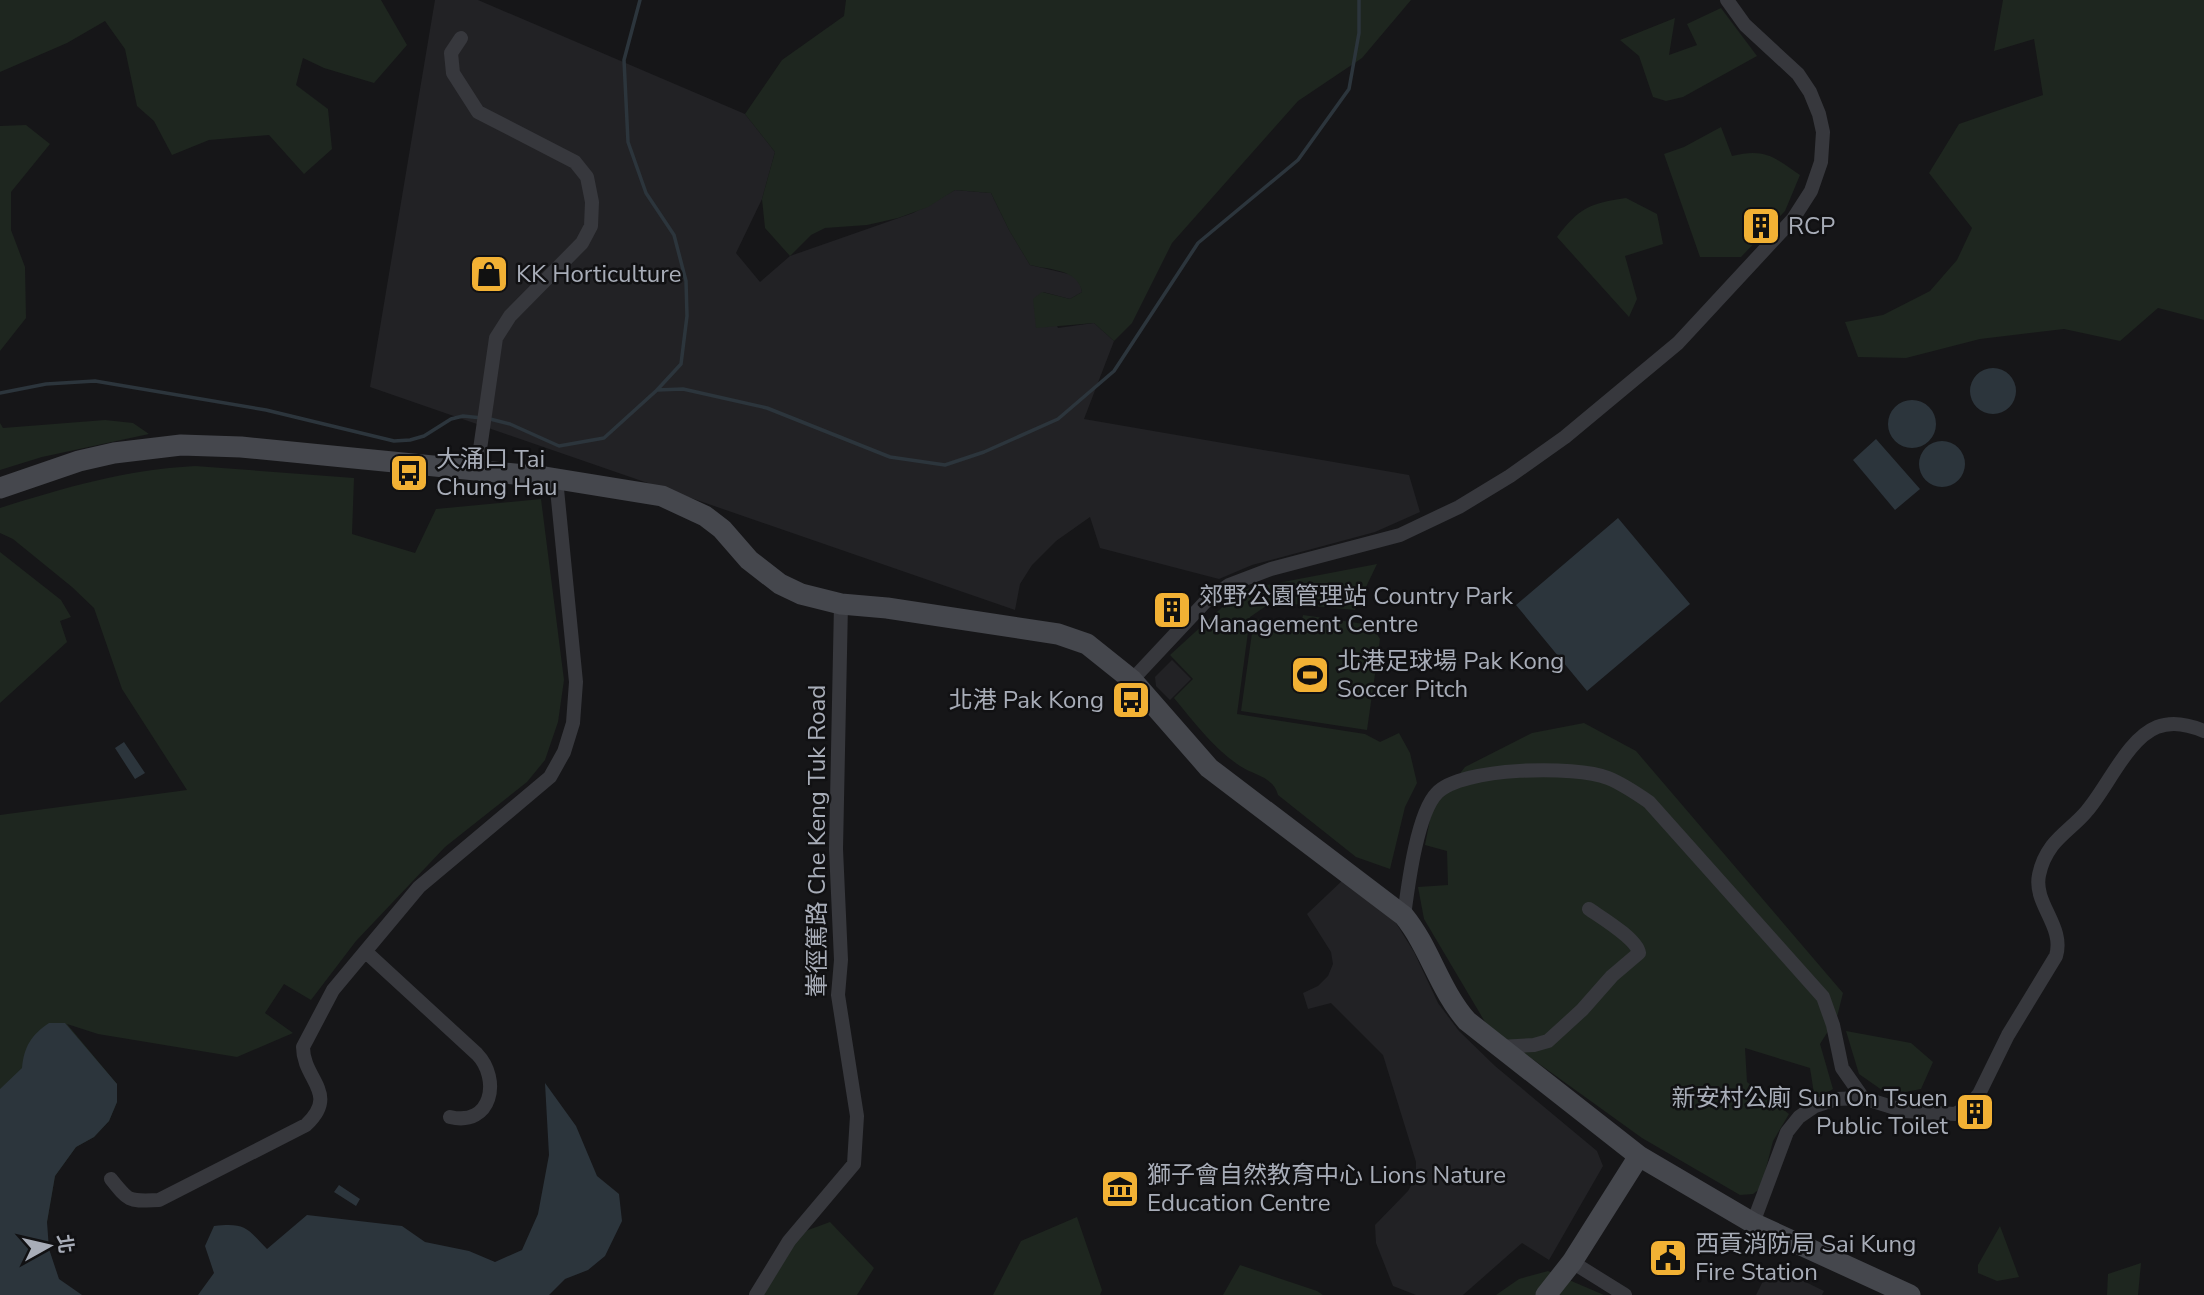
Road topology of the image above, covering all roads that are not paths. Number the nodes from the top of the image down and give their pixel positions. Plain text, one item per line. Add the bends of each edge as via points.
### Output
1 (1727, 0) edge
2 (461, 38) dead end
3 (477, 470) junction
4 (556, 479) junction
5 (0, 488) edge
6 (841, 604) junction
7 (1132, 680) junction
8 (2204, 731) edge
9 (1589, 909) dead end
10 (1404, 916) junction
11 (366, 952) junction
12 (1499, 1047) junction
13 (1863, 1098) junction
14 (450, 1117) dead end
15 (1639, 1156) junction
16 (111, 1180) dead end
17 (1753, 1223) junction
18 (1572, 1262) junction
19 (756, 1295) edge
20 (1546, 1295) edge
21 (1625, 1295) edge
22 (1910, 1295) edge

1 - 7 street via 1741,20 1798,74 1819,114 1824,141 1821,162 1811,191 1793,219 1678,343 1510,476 1400,535 1271,569 1229,585 1208,600
2 - 3 street via 451,53 453,73 478,113 575,162 587,177 592,202 591,226 582,243 502,326 493,347
3 - 4 main road
3 - 5 main road via 181,445 114,453
4 - 6 main road via 646,491 685,504 722,529 780,584
4 - 11 street via 576,682 573,723 564,752 550,777 419,887
6 - 7 main road via 1058,634 1087,644
6 - 19 street, 輋徑篤路 Che Keng Tuk Road via 838,995 857,1116 854,1164 789,1241
7 - 10 main road via 1209,768
8 - 13 street via 2175,724 2158,726 2139,738 2102,793 2051,847 2038,883 2056,929 2056,957 1969,1106 1955,1114 1937,1114 1905,1111
9 - 12 street via 1638,946 1639,953 1548,1041
10 - 12 main road via 1424,944 1452,1003
10 - 13 street via 1414,849 1434,794 1444,786 1522,771 1573,769 1607,777 1649,803 1823,997 1842,1068
11 - 14 street via 477,1054 489,1071 491,1092 481,1111 467,1119
11 - 16 street via 333,990 305,1040 303,1055 320,1090 321,1103 306,1125 159,1200 132,1201
12 - 15 main road
13 - 17 street via 1836,1099 1799,1117 1787,1132
15 - 17 main road
15 - 18 main road
17 - 22 main road
18 - 20 main road
18 - 21 street

